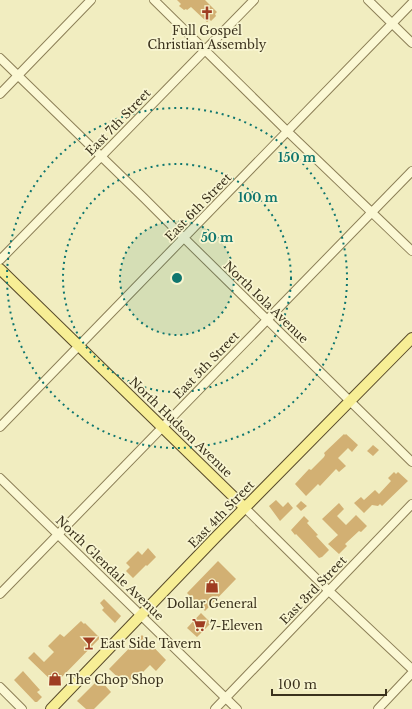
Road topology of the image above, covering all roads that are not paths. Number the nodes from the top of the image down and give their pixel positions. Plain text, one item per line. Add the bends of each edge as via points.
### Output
1 (91, 0) edge
2 (154, 0) edge
3 (254, 0) edge
4 (368, 0) edge
5 (412, 3) edge
6 (392, 24) junction
7 (412, 42) edge
8 (205, 50) junction
9 (0, 58) edge
10 (18, 76) junction
11 (0, 94) edge
12 (288, 132) junction
13 (100, 157) junction
14 (412, 171) edge
15 (371, 212) junction
16 (184, 238) junction
17 (412, 250) edge
18 (0, 260) edge
19 (0, 269) edge
20 (267, 319) junction
21 (412, 338) edge
22 (80, 346) junction
23 (351, 401) junction
24 (0, 427) edge
25 (162, 427) junction
26 (412, 462) edge
27 (0, 478) edge
28 (412, 504) edge
29 (244, 506) junction
30 (58, 534) junction
31 (329, 591) junction
32 (0, 594) edge
33 (141, 616) junction
34 (412, 669) edge
35 (412, 673) edge
36 (0, 687) edge
37 (226, 698) junction
38 (22, 709) edge
39 (51, 709) edge
40 (215, 709) edge
41 (237, 709) edge
42 (378, 709) edge

1 - 10 street
2 - 8 street
3 - 8 street, East 7th Street
4 - 6 street
5 - 6 street, East 6th Street
6 - 7 street
6 - 12 street, East 6th Street
8 - 12 street
8 - 13 street, East 7th Street
9 - 10 street, North Iola Avenue
10 - 11 street
10 - 13 street, North Iola Avenue
12 - 15 street
12 - 16 street, East 6th Street
13 - 16 street, North Iola Avenue
13 - 18 street, East 7th Street
14 - 15 street, East 5th Street
15 - 17 street
15 - 20 street, East 5th Street
16 - 20 street, North Iola Avenue
16 - 22 street, East 6th Street
19 - 22 main road, North Hudson Avenue
20 - 23 street, North Iola Avenue
20 - 25 street, East 5th Street
21 - 23 main road, East 4th Street
22 - 24 street, East 6th Street
22 - 25 main road, North Hudson Avenue
23 - 26 street, North Iola Avenue
23 - 29 main road, East 4th Street
25 - 29 main road, North Hudson Avenue
25 - 30 street, East 5th Street
27 - 30 street, North Glendale Avenue
28 - 31 street, East 3rd Street
29 - 31 street, North Hudson Avenue
29 - 33 main road, East 4th Street
30 - 32 street, East 5th Street
30 - 33 street, North Glendale Avenue
31 - 34 street, North Hudson Avenue
31 - 37 street, East 3rd Street
33 - 37 street, North Glendale Avenue
33 - 39 main road, East 4th Street
35 - 42 street
36 - 38 street
37 - 40 street, East 3rd Street
37 - 41 street, North Glendale Avenue

